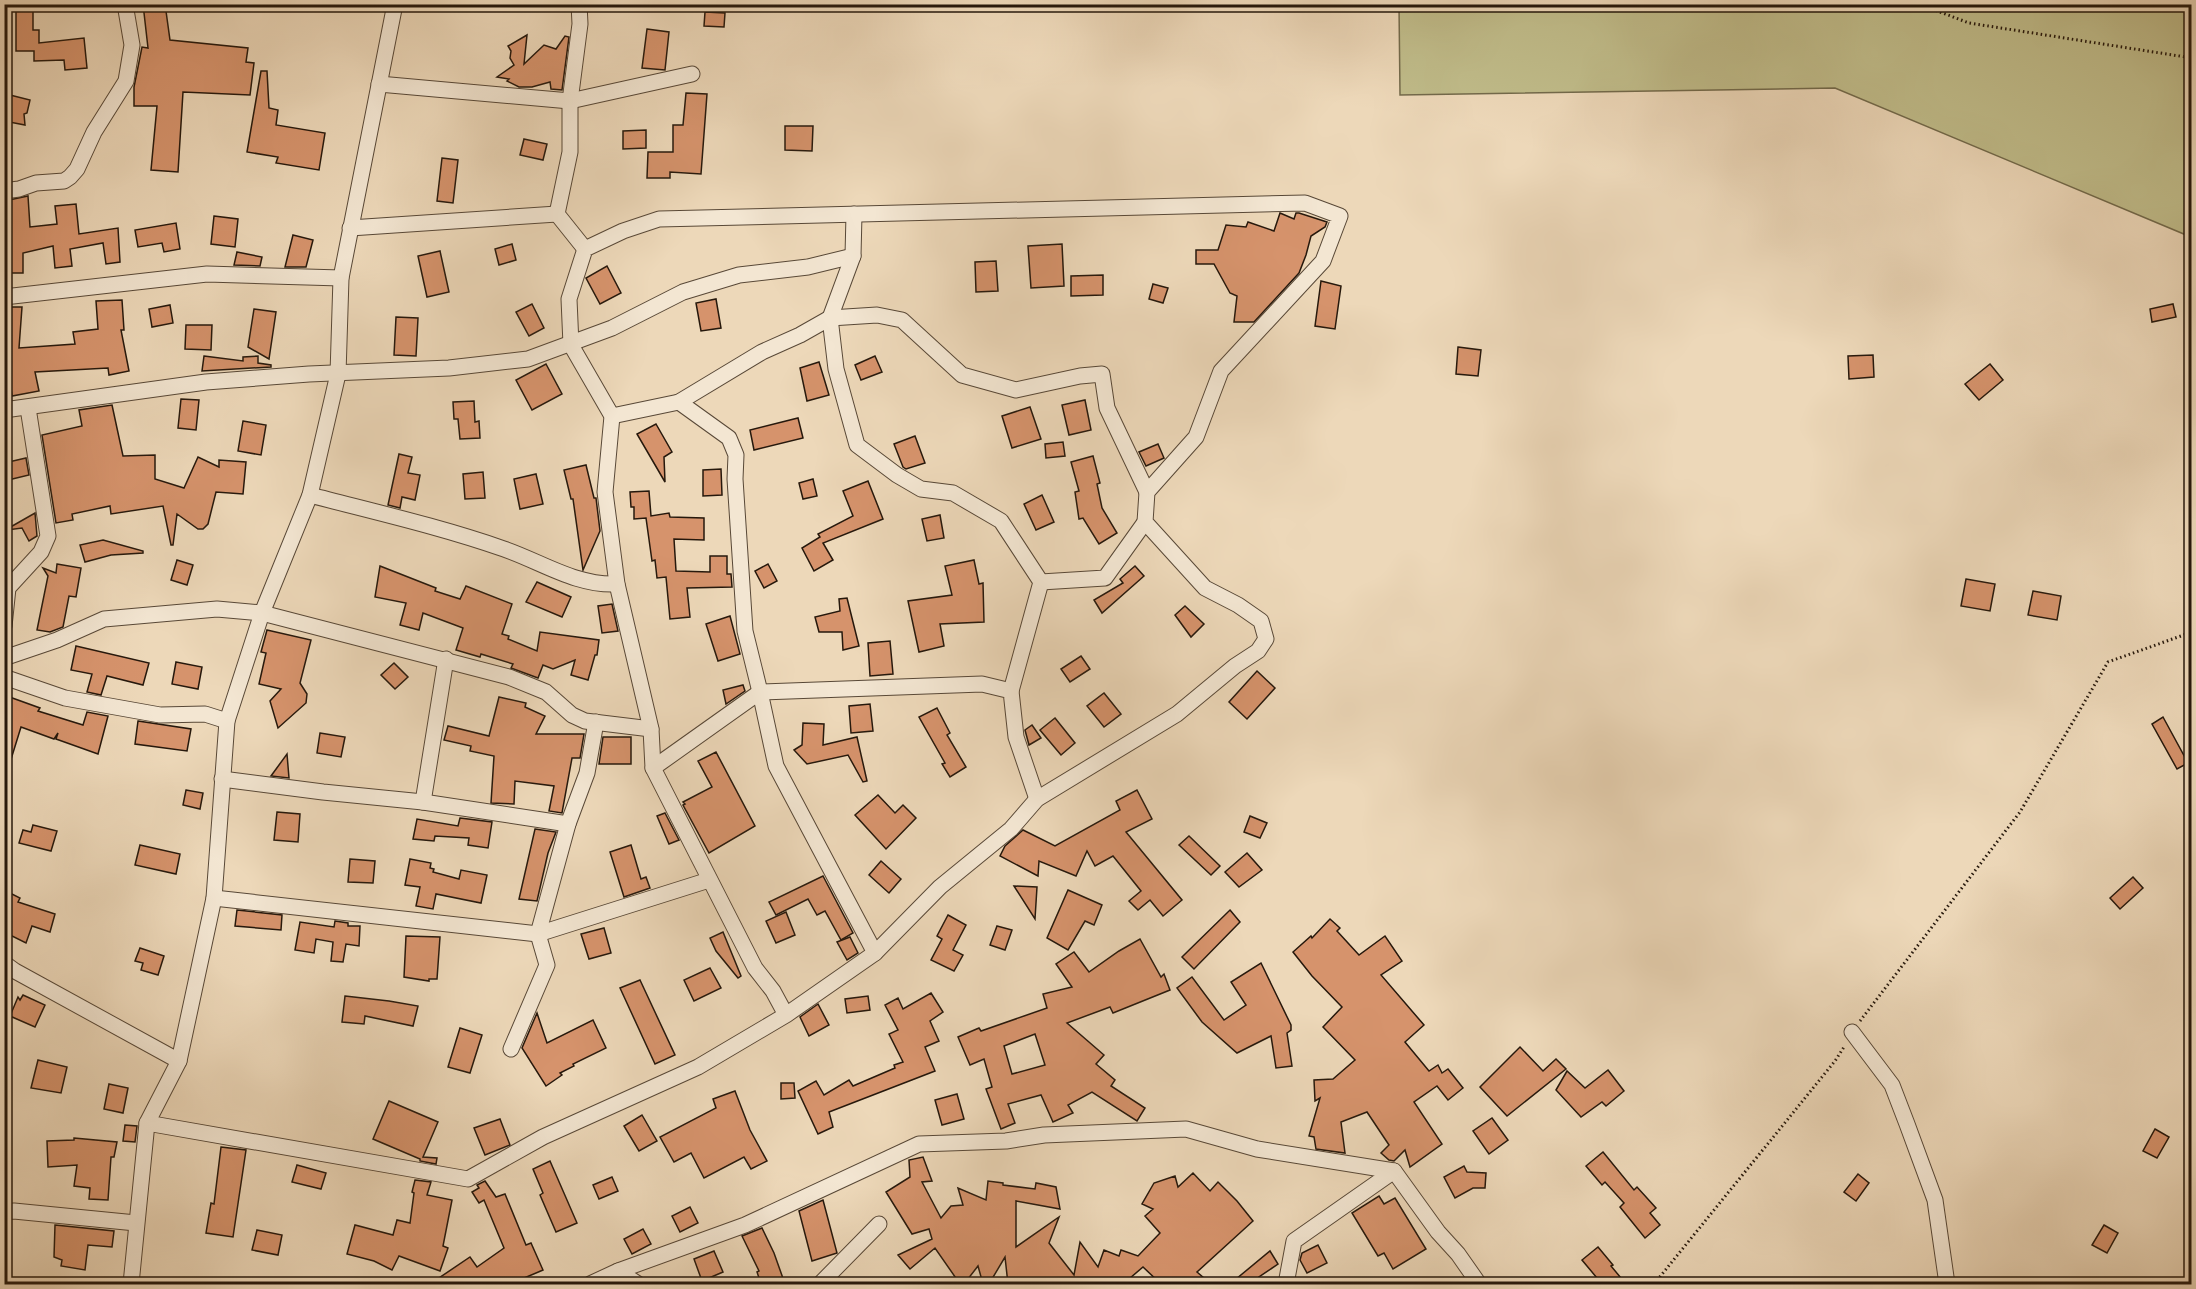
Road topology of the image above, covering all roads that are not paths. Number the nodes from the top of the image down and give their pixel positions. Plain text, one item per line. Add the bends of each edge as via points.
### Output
1 (125, 4) edge
2 (395, 4) edge
3 (579, 4) edge
4 (692, 75) dead end
5 (379, 84) junction
6 (570, 101) junction
7 (4, 191) edge
8 (557, 214) junction
9 (854, 214) junction
10 (350, 228) junction
11 (585, 249) junction
12 (853, 256) junction
13 (341, 278) junction
14 (4, 297) edge
15 (830, 318) junction
16 (571, 345) junction
17 (338, 374) junction
18 (679, 402) junction
19 (28, 408) junction
20 (4, 410) edge
21 (612, 416) junction
22 (1147, 492) junction
23 (310, 495) junction
24 (1145, 522) junction
25 (1041, 582) junction
26 (616, 584) junction
27 (262, 613) junction
28 (4, 626) edge
29 (4, 658) edge
30 (446, 659) junction
31 (4, 676) edge
32 (1011, 691) junction
33 (760, 692) junction
34 (227, 721) junction
35 (596, 722) junction
36 (651, 729) junction
37 (653, 768) junction
38 (222, 779) junction
39 (1037, 799) junction
40 (423, 802) junction
41 (568, 824) junction
42 (709, 880) junction
43 (214, 898) junction
44 (538, 934) junction
45 (875, 953) junction
46 (4, 963) edge
47 (786, 1015) junction
48 (1852, 1032) road end
49 (511, 1049) dead end
50 (179, 1061) junction
51 (147, 1123) junction
52 (1394, 1171) junction
53 (4, 1212) edge
54 (136, 1222) junction
55 (879, 1224) dead end
56 (618, 1271) junction
57 (131, 1284) edge
58 (590, 1284) edge
59 (638, 1284) edge
60 (820, 1284) edge
61 (1286, 1284) edge
62 (1479, 1284) edge
63 (1947, 1284) edge

1 - 7 street via 132,45 126,81 94,132 77,169 64,181
2 - 5 street
3 - 6 street
4 - 6 street
5 - 6 street
5 - 10 street
6 - 8 street via 570,152
8 - 10 street
8 - 11 street
9 - 11 street via 659,219
9 - 12 street
9 - 22 street via 1305,203 1340,216 1323,261 1221,370 1196,437
10 - 13 street
11 - 16 street via 569,299
12 - 15 street
12 - 16 street via 808,267 740,275 683,292
13 - 14 street via 207,274
13 - 17 street
15 - 18 street via 762,352
15 - 22 street via 877,315 902,320 962,375 1016,390 1102,374 1107,408
15 - 25 street via 837,369 857,445 921,489 953,493 1001,521
16 - 17 street via 507,362
16 - 21 street
17 - 19 street via 206,382
17 - 23 street
18 - 21 street
18 - 33 street via 729,438 736,455 745,631
19 - 20 street
19 - 28 street via 48,536 41,552 8,588
21 - 26 street via 605,492
22 - 24 street
23 - 26 street via 433,527 505,550 583,582
23 - 27 street
24 - 25 street via 1105,578
24 - 39 street via 1205,588 1262,621 1266,639 1258,651 1177,714
25 - 32 street
26 - 36 street
27 - 29 street via 217,609 104,619
27 - 30 street
27 - 34 street
30 - 35 street via 525,683 546,692 572,715
30 - 40 street
31 - 34 street via 65,698 160,715 205,714
32 - 33 street via 982,684
32 - 39 street via 1016,737
33 - 37 street
33 - 45 street via 776,766
34 - 38 street
35 - 36 street
35 - 41 street via 588,772
36 - 37 street
37 - 42 street
38 - 40 street
38 - 43 street
39 - 45 street via 1011,829 940,887
40 - 41 street
41 - 44 street
42 - 44 street
42 - 47 street via 755,968
43 - 44 street
43 - 50 street
44 - 49 street via 547,965
45 - 47 street
46 - 50 street
47 - 51 street via 698,1067 543,1137 468,1179
48 - 63 street via 1892,1085 1911,1135 1935,1200
50 - 51 street
51 - 54 street
52 - 56 street via 1257,1149 1186,1128 919,1144 745,1225
52 - 61 street via 1294,1241
52 - 62 street
53 - 54 street
54 - 57 street
55 - 60 street
56 - 58 street
56 - 59 street

